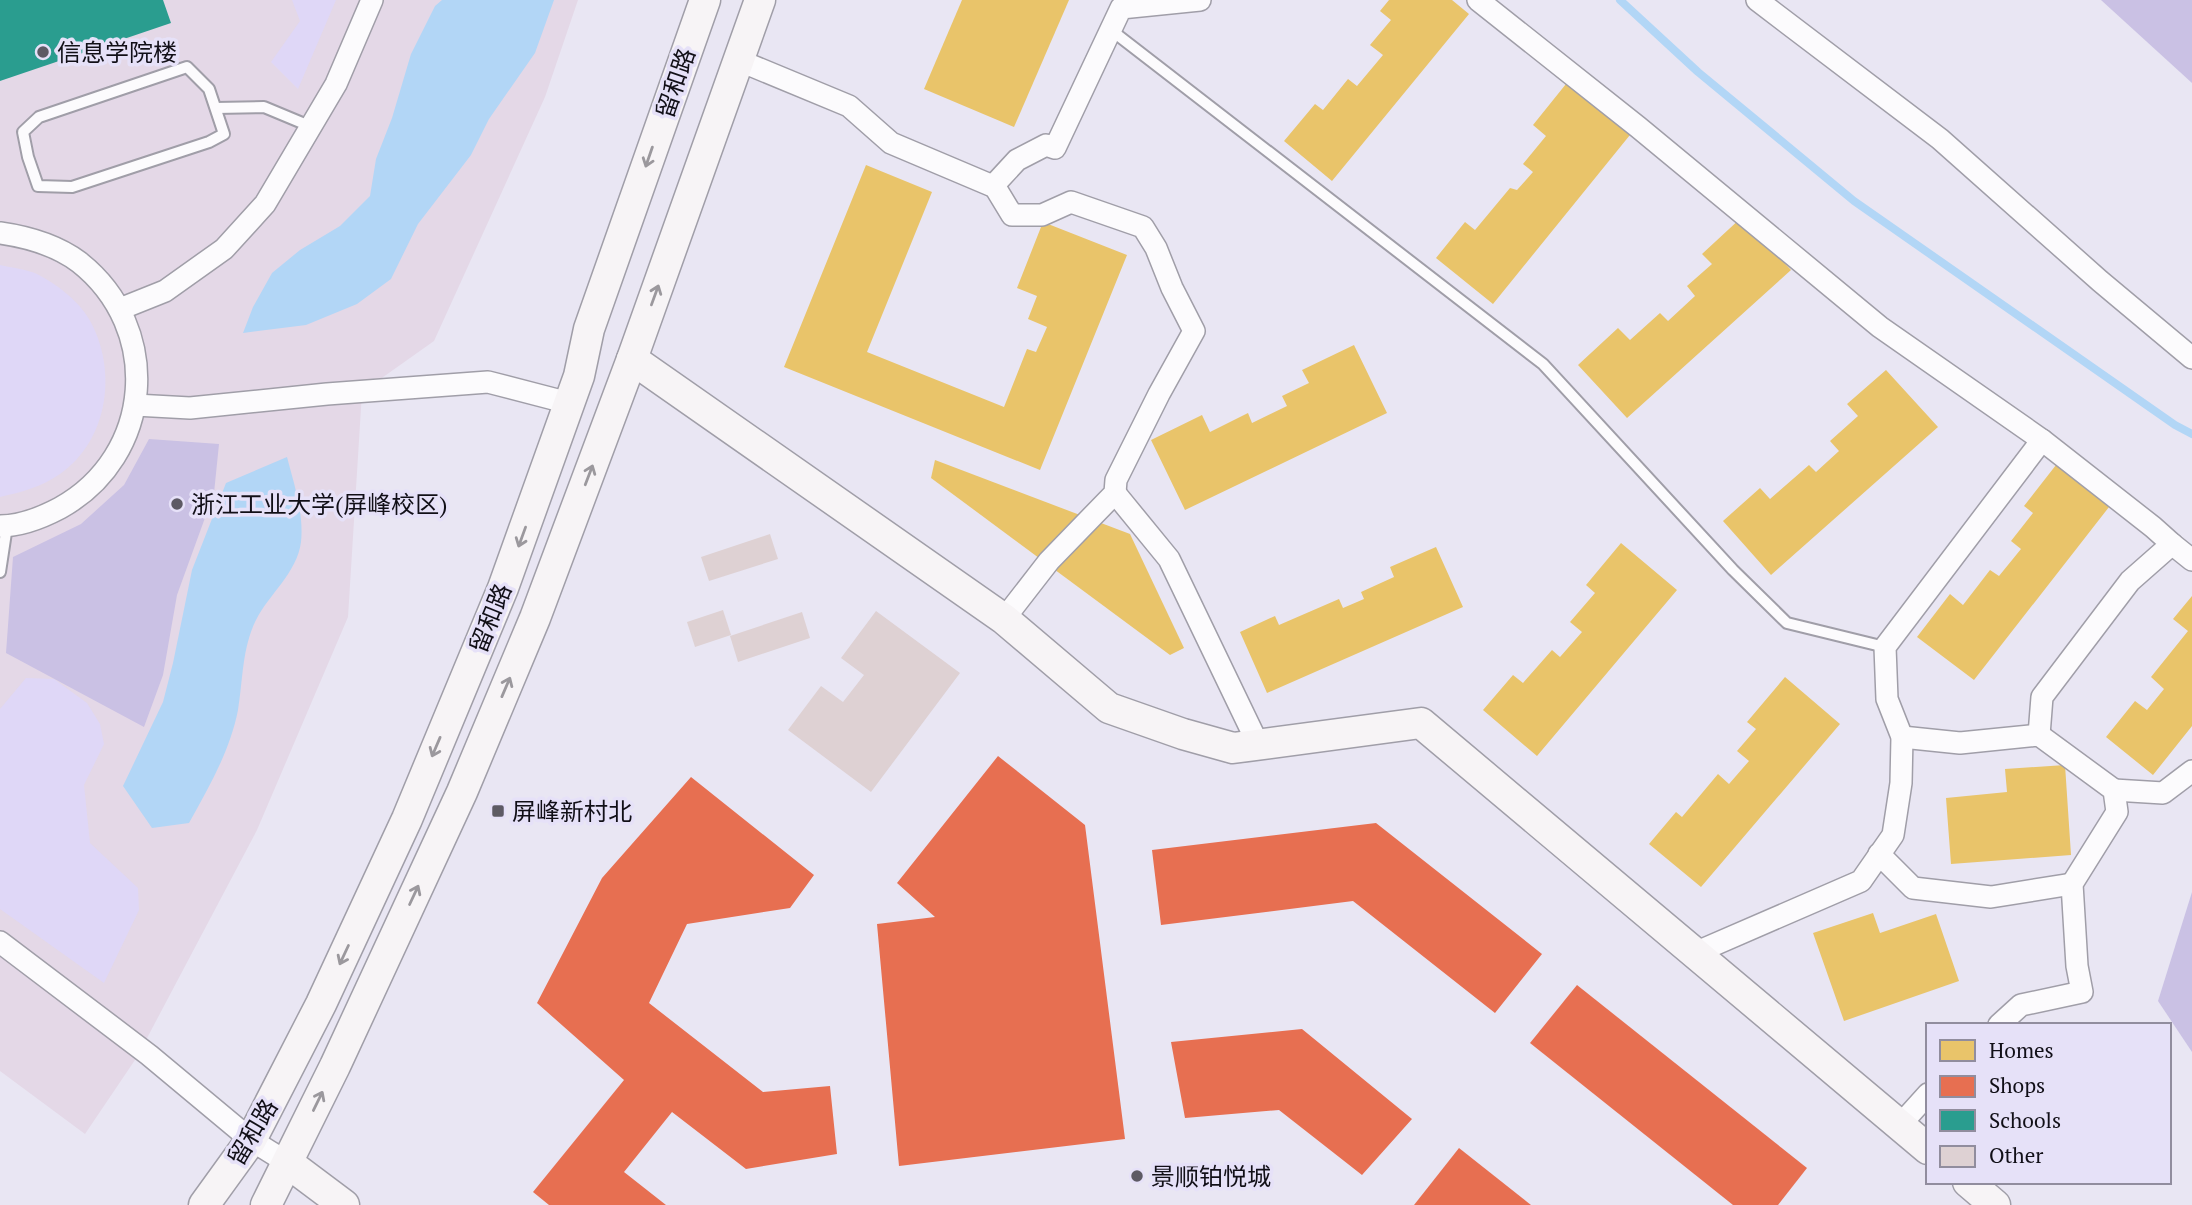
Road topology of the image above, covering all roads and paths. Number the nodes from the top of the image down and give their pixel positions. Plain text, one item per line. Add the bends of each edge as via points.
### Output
1 (372, 0) edge
2 (705, 0) edge
3 (760, 0) edge
4 (1200, 0) edge
5 (1478, 0) edge
6 (1757, 0) edge
7 (1111, 30) junction
8 (738, 60) junction
9 (216, 107) junction
10 (312, 127) junction
11 (993, 186) junction
12 (0, 233) edge
13 (120, 309) junction
14 (2192, 358) edge
15 (632, 359) junction
16 (569, 403) junction
17 (135, 405) junction
18 (2042, 440) junction
19 (1115, 493) junction
20 (3, 526) edge
21 (2172, 544) junction
22 (2192, 559) edge
23 (0, 572) edge
24 (1004, 619) junction
25 (1885, 647) junction
26 (2039, 735) junction
27 (1902, 737) junction
28 (1258, 744) junction
29 (2192, 771) edge
30 (2114, 790) junction
31 (1879, 854) junction
32 (2072, 884) junction
33 (0, 942) edge
34 (1695, 953) junction
35 (2001, 1023) edge
36 (1926, 1096) edge
37 (1900, 1125) junction
38 (251, 1140) junction
39 (1926, 1147) edge
40 (288, 1163) junction
41 (1970, 1184) edge
42 (204, 1205) edge
43 (266, 1205) edge
44 (344, 1205) edge
45 (1995, 1205) edge

1 - 10 street
2 -> 16 main road, 留和路 via 589,329
3 - 8 main road, 留和路
4 - 7 street via 1121,8
5 - 18 street via 1880,327
6 - 14 street via 1940,139
7 - 11 street via 1055,148 1046,145 1017,160
7 - 25 lane via 1543,363 1787,623
8 - 11 street via 849,106 891,143
15 -> 8 main road, 留和路
9 - 9 lane via 209,89 187,67 39,117 23,132 27,157 38,186 72,187 224,134
9 - 10 lane via 264,107
10 - 13 street via 265,204 224,249 165,291
11 - 19 street via 1012,215 1042,215 1071,202 1143,227 1194,331 1116,480
12 - 13 street via 50,245 78,261 102,283
13 - 17 street via 138,372
15 - 24 main road
40 -> 15 main road, 留和路 via 462,792 535,618
16 - 17 street via 488,382 190,408
16 -> 38 main road, 留和路 via 503,588 407,819
17 - 20 street via 124,441 104,473 77,499 43,517
18 - 21 street
18 - 25 street
19 - 24 street via 1049,561
19 - 28 street via 1169,559
20 - 23 lane
21 - 22 street
21 - 26 street via 2130,581 2042,697
24 - 28 main road via 1109,708 1233,748
25 - 27 street via 1887,699
26 - 27 street via 1959,743
26 - 30 street
27 - 31 street via 1893,835
28 - 34 main road via 1421,723
29 - 30 street via 2163,793
30 - 32 street via 2117,812
31 - 32 street via 1913,888 1991,897
31 - 34 street via 1861,881
32 - 35 street via 2082,992 2021,1005
33 - 38 street via 149,1055
34 - 37 main road
36 - 37 street
37 - 39 main road
38 - 40 street
38 - 42 main road, 留和路
40 - 43 main road, 留和路
40 - 44 main road
41 - 45 main road

